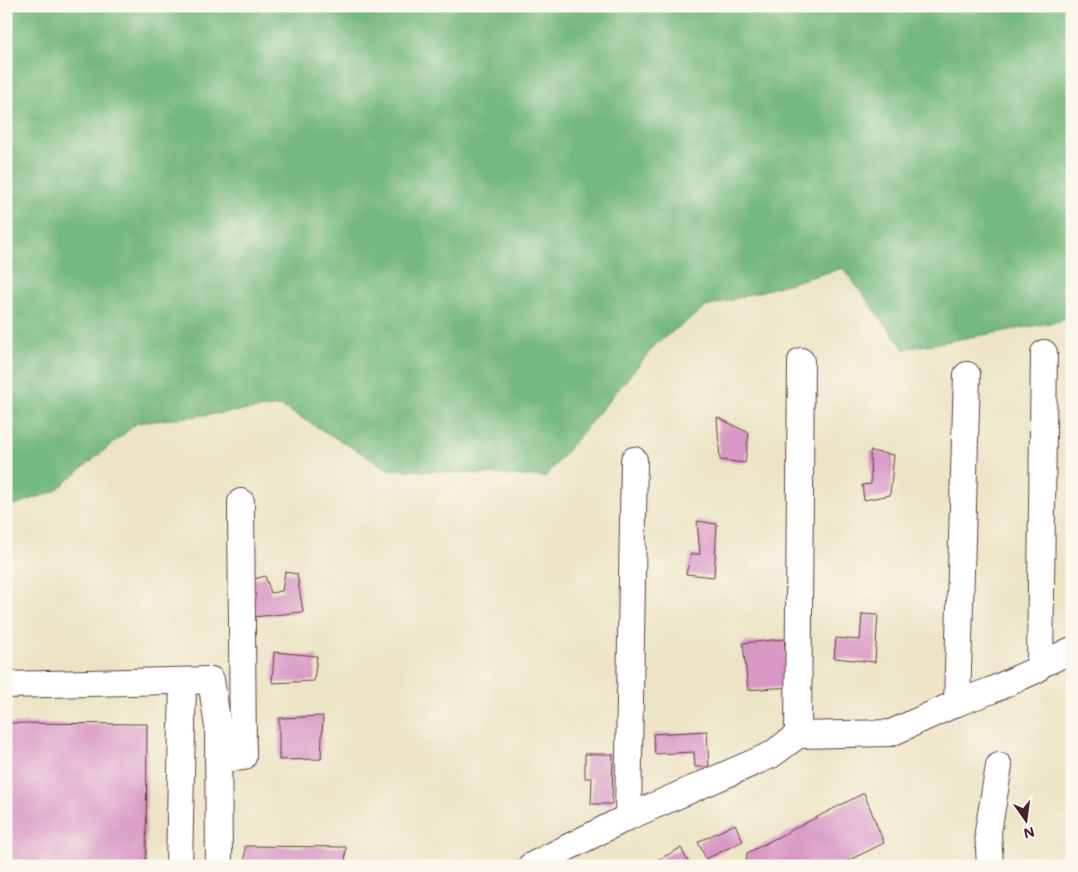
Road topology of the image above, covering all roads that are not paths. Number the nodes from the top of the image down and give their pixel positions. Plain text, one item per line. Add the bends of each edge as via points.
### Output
1 (1044, 353) dead end
2 (801, 361) dead end
3 (967, 375) dead end
4 (634, 460) dead end
5 (242, 502) dead end
6 (1072, 650) edge
7 (1040, 665) junction
8 (183, 681) junction
9 (6, 685) edge
10 (957, 703) junction
11 (798, 735) junction
12 (218, 759) junction
13 (999, 766) dead end
14 (628, 817) junction
15 (179, 866) edge
16 (219, 866) edge
17 (531, 866) edge
18 (990, 866) edge

1 - 7 street
2 - 11 street
3 - 10 street
4 - 14 street
5 - 12 street via 244,757
6 - 7 street
7 - 10 street via 1036,670
8 - 9 street
8 - 12 street via 211,680 218,727
8 - 15 street
10 - 11 street via 891,734
11 - 14 street via 771,755
12 - 16 street
13 - 18 street via 988,832
14 - 17 street

